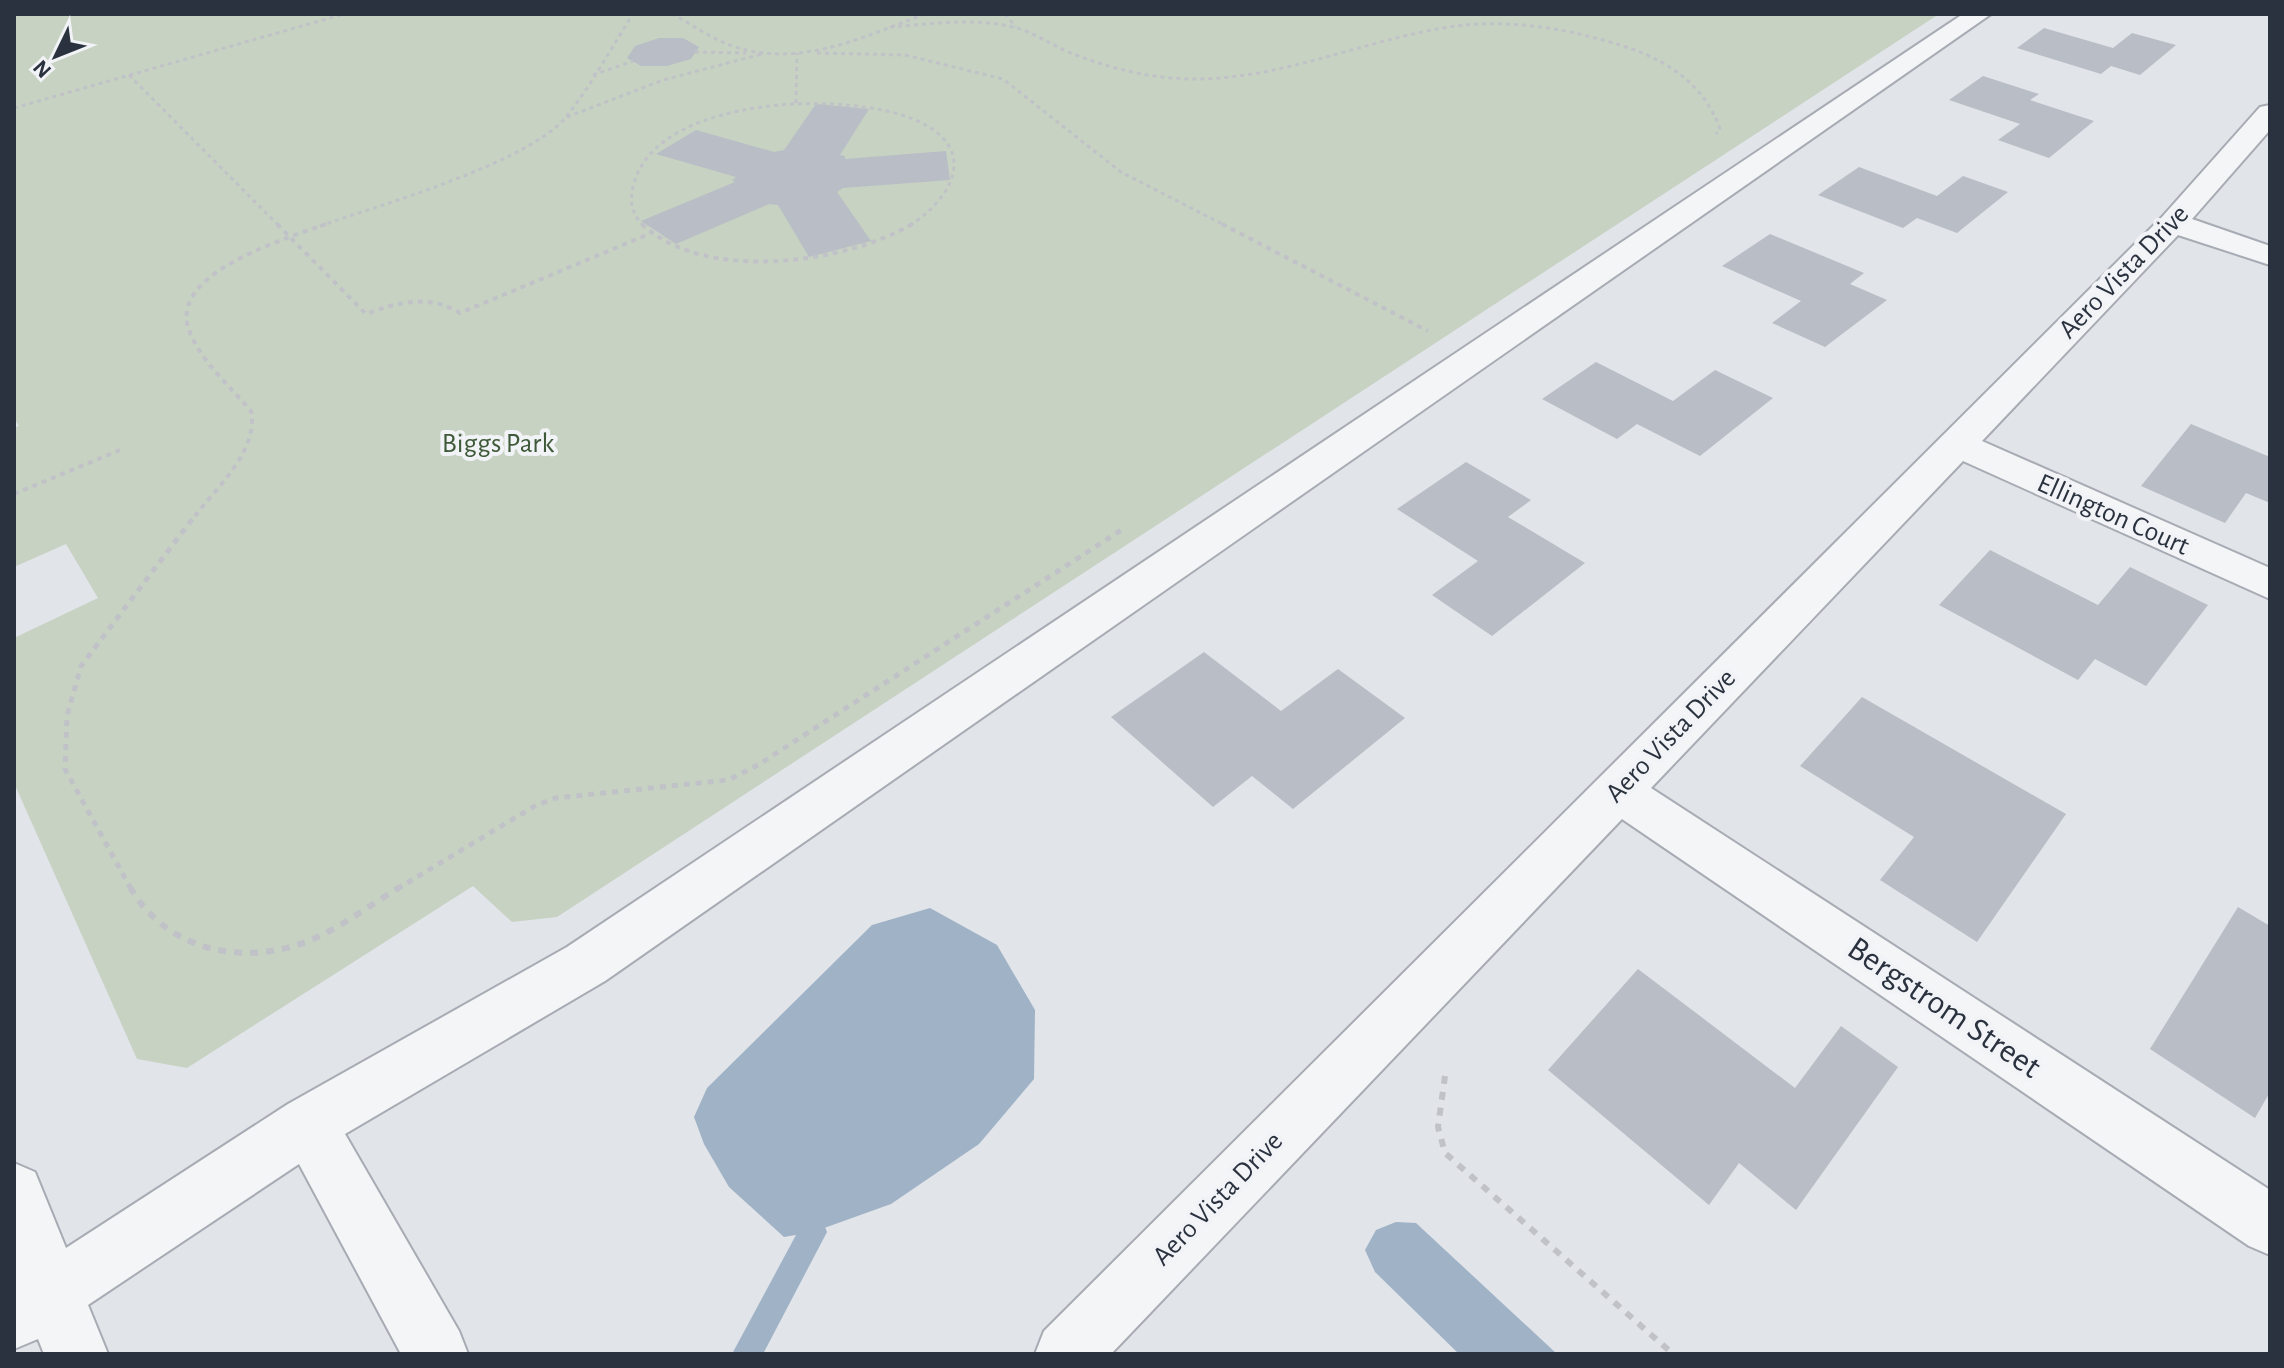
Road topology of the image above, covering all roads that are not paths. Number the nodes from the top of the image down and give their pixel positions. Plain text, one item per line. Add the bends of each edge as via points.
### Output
1 (1979, 14) edge
2 (2270, 113) edge
3 (2173, 223) junction
4 (2270, 256) edge
5 (1957, 444) junction
6 (2270, 585) edge
7 (1618, 791) junction
8 (308, 1124) junction
9 (14, 1193) edge
10 (2270, 1225) edge
11 (33, 1305) edge
12 (76, 1354) edge
13 (436, 1354) edge
14 (1067, 1354) edge

1 - 8 street via 586,964
2 - 3 street, Aero Vista Drive
3 - 4 street
3 - 5 street, Aero Vista Drive
5 - 6 street, Ellington Court
5 - 7 street, Aero Vista Drive
7 - 10 street, Bergstrom Street
7 - 14 street, Aero Vista Drive
8 - 11 street
8 - 13 street
9 - 11 street
11 - 12 street

